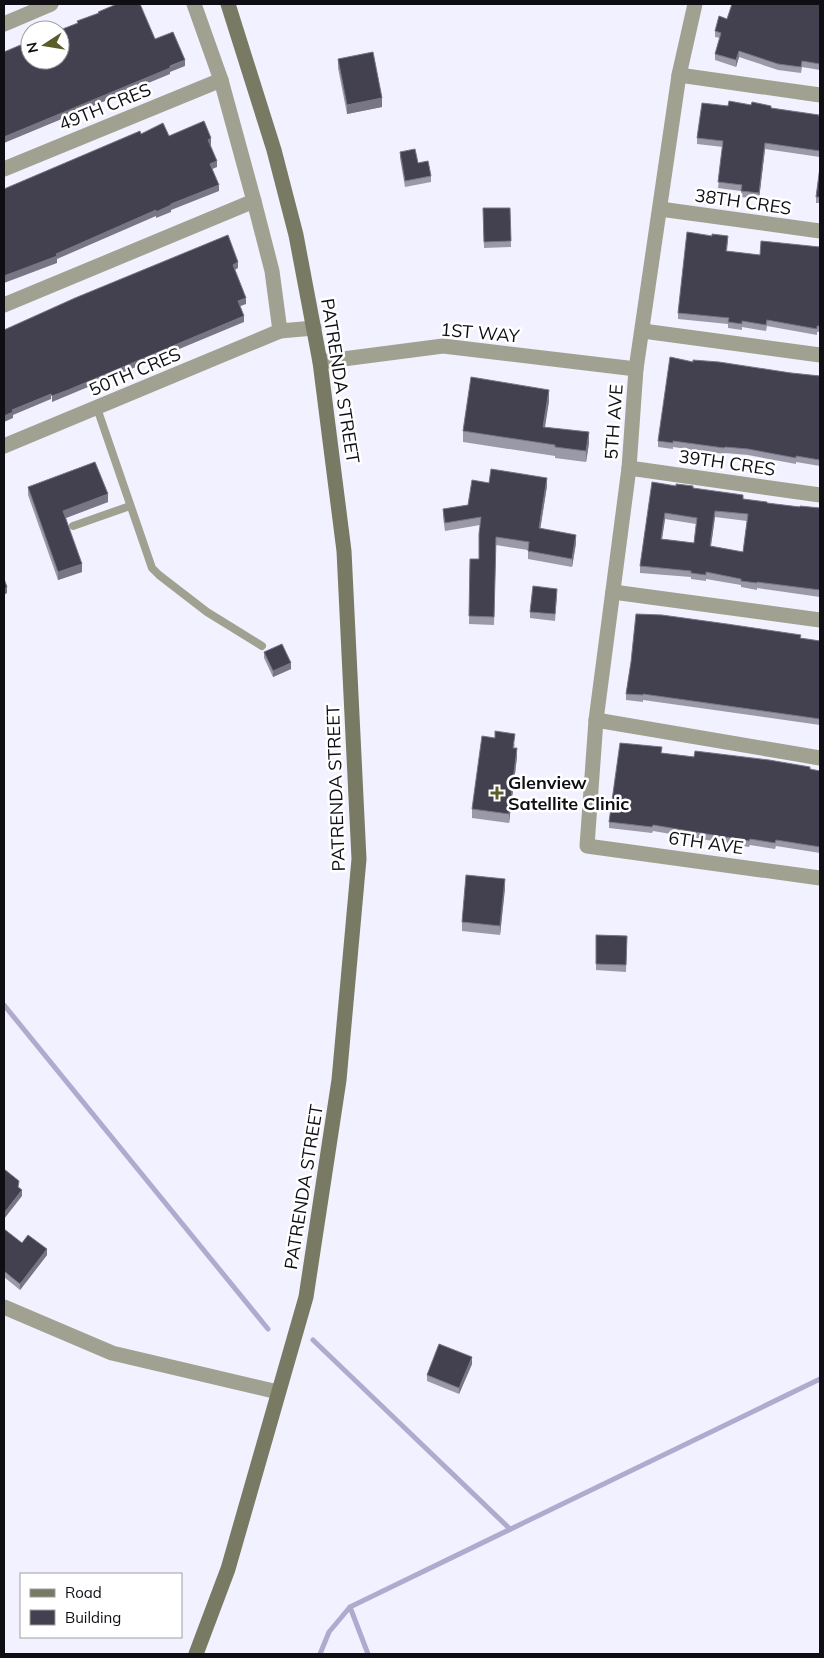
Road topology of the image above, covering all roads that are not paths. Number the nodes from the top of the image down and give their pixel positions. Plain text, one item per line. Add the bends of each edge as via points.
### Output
1 (51, 4) edge
2 (194, 4) edge
3 (228, 4) edge
4 (695, 4) edge
5 (4, 24) edge
6 (679, 75) junction
7 (221, 80) junction
8 (820, 95) edge
9 (4, 169) edge
10 (254, 201) junction
11 (660, 209) junction
12 (820, 231) edge
13 (4, 305) edge
14 (314, 328) junction
15 (643, 330) junction
16 (280, 331) junction
17 (820, 355) edge
18 (320, 362) junction
19 (636, 369) junction
20 (97, 408) junction
21 (4, 446) edge
22 (629, 468) junction
23 (820, 495) edge
24 (130, 506) junction
25 (73, 526) dead end
26 (613, 592) junction
27 (820, 620) edge
28 (262, 646) dead end
29 (596, 720) junction
30 (820, 758) edge
31 (587, 846) joint
32 (820, 878) edge
33 (4, 1307) edge
34 (278, 1392) junction
35 (196, 1654) edge

1 - 5 street
2 - 7 street
3 - 14 street, PATRENDA STREET via 274,150 296,236
4 - 6 street, 5TH AVE
6 - 8 street
6 - 11 street, 5TH AVE
7 - 9 street, 49TH CRES
7 - 10 street
10 - 13 street
10 - 16 street via 272,271
11 - 12 street, 38TH CRES
11 - 15 street, 5TH AVE
14 - 16 street, 50TH CRES
14 - 18 street, PATRENDA STREET
15 - 17 street
15 - 19 street, 5TH AVE
16 - 20 street, 50TH CRES
18 - 19 street, 1ST WAY via 443,346
18 - 34 street, PATRENDA STREET via 344,551 359,859 339,1080 306,1297
19 - 22 street, 5TH AVE
20 - 21 street, 50TH CRES
20 - 24 lane
22 - 23 street, 39TH CRES
22 - 26 street, 5TH AVE
24 - 25 lane
24 - 28 lane via 152,568 207,612
26 - 27 street
26 - 29 street, 5TH AVE
29 - 30 street
29 - 31 street, 5TH AVE
31 - 32 street, 6TH AVE
33 - 34 street via 112,1352
34 - 35 street, PATRENDA STREET via 228,1569

